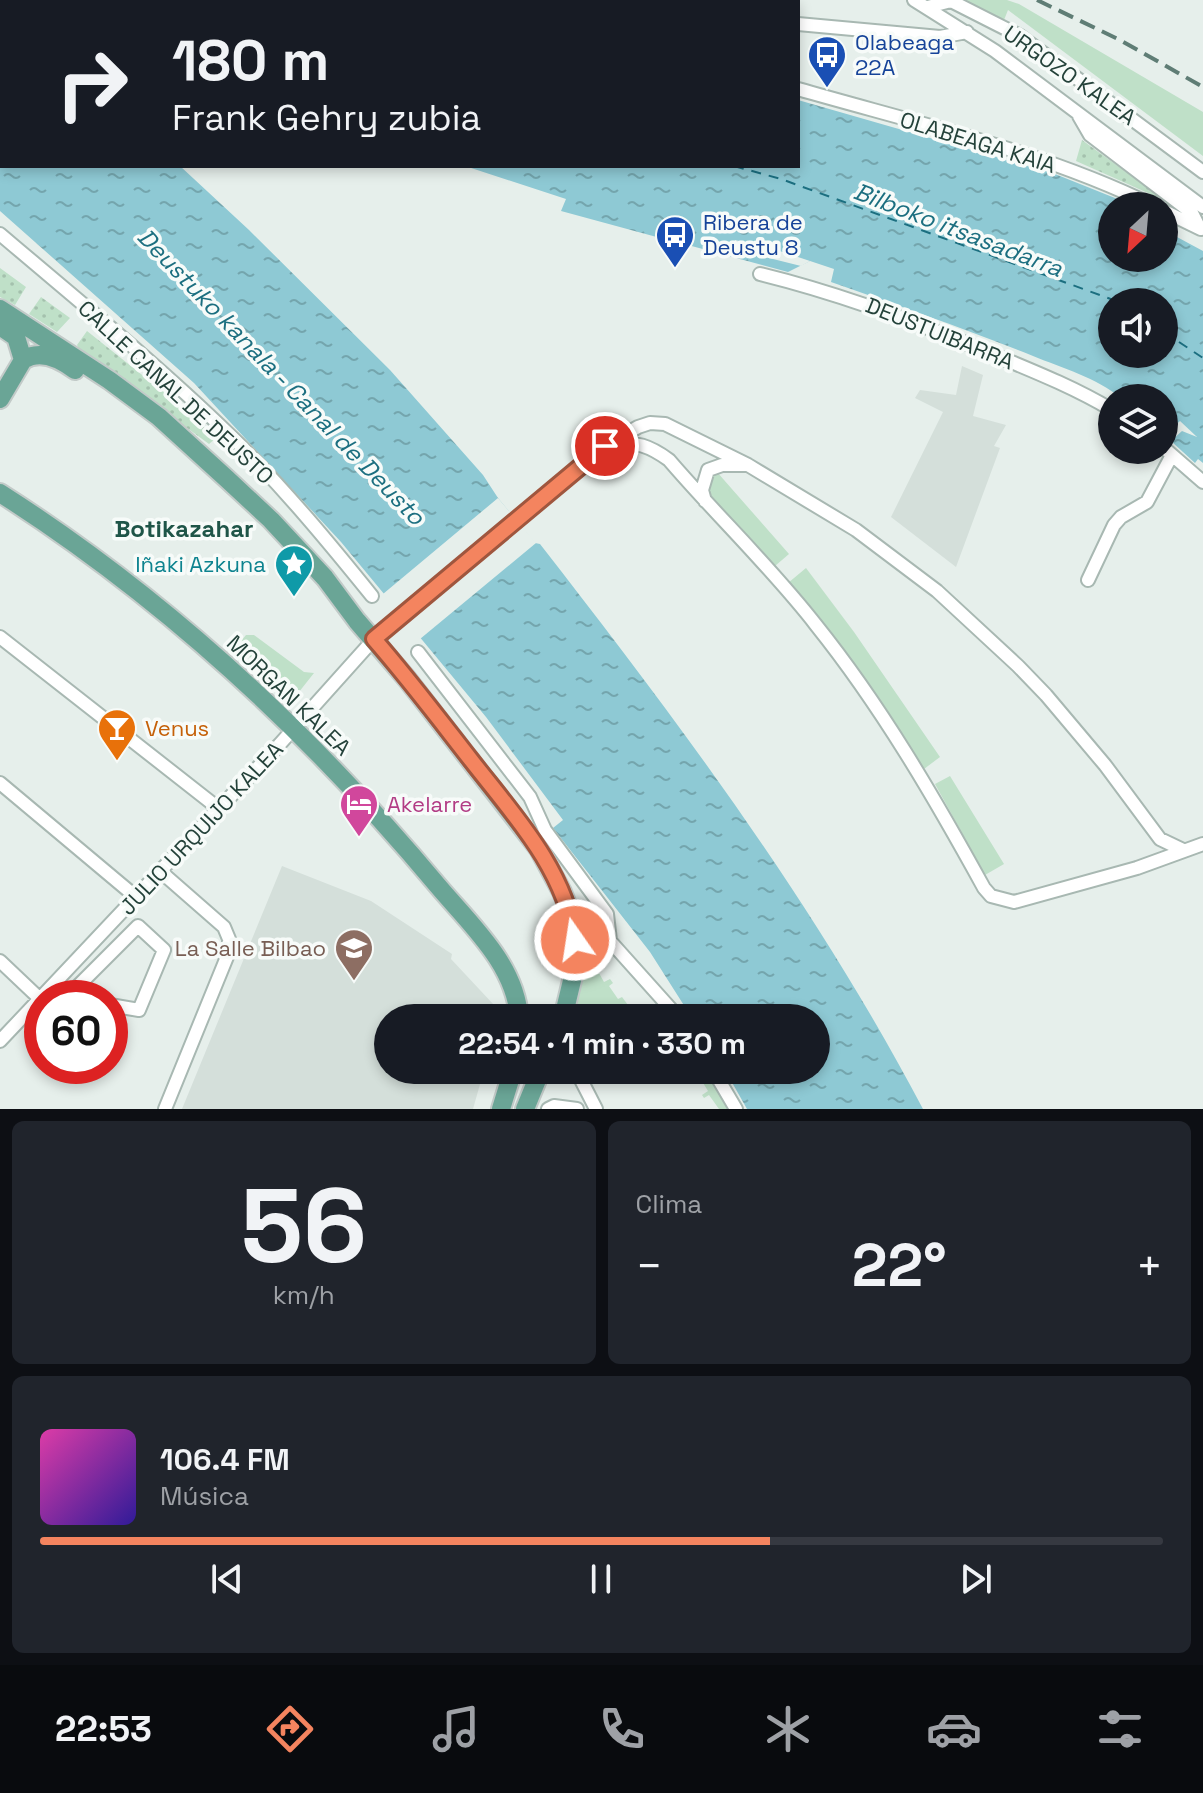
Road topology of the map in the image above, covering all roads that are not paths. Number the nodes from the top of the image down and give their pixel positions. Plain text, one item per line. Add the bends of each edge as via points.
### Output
1 (914, 0) edge
2 (928, 7) junction
3 (800, 24) edge
4 (967, 32) junction
5 (800, 90) edge
6 (1075, 111) junction
7 (1203, 172) edge
8 (1123, 192) edge
9 (1203, 207) edge
10 (1178, 218) edge
11 (1201, 229) edge
12 (0, 234) edge
13 (760, 274) dead end
14 (0, 309) edge
15 (0, 326) edge
16 (23, 360) junction
17 (0, 399) edge
18 (1098, 402) edge
19 (177, 437) junction
20 (605, 446) junction
21 (1178, 461) edge
22 (1163, 464) edge
23 (748, 465) junction
24 (1203, 482) edge
25 (0, 493) edge
26 (705, 502) junction
27 (1088, 580) dead end
28 (372, 596) dead end
29 (0, 637) edge
30 (374, 639) junction
31 (418, 652) dead end
32 (294, 729) junction
33 (0, 783) edge
34 (218, 808) junction
35 (1160, 839) junction
36 (1203, 844) edge
37 (1183, 850) junction
38 (1137, 868) junction
39 (160, 871) junction
40 (136, 897) junction
41 (0, 961) edge
42 (56, 980) edge
43 (84, 980) edge
44 (24, 984) edge
45 (518, 1004) edge
46 (567, 1004) edge
47 (666, 1004) edge
48 (128, 1008) edge
49 (24, 1015) edge
50 (0, 1041) edge
51 (509, 1084) edge
52 (535, 1084) edge
53 (583, 1084) edge
54 (721, 1084) edge
55 (165, 1109) edge
56 (501, 1109) edge
57 (525, 1109) edge
58 (548, 1109) edge
59 (577, 1109) edge
60 (596, 1109) edge
61 (736, 1109) edge

1 - 2 street
2 - 4 street
2 - 7 street, URGOZO KALEA via 951,1 1020,36
3 - 4 street via 940,37
4 - 6 street
5 - 8 street, OLABEAGA KAIA via 1041,160
6 - 9 street
6 - 11 street via 1086,131 1192,213
10 - 11 street
12 - 28 street, CALLE CANAL DE DEUSTO via 239,444
13 - 18 street, DEUSTUIBARRA via 907,318
14 - 19 main road via 109,380
15 - 16 main road via 16,337
16 - 17 main road
16 - 19 main road via 37,355 65,362 152,426
19 - 30 main road via 271,520
20 - 23 street, JULIO URQUIJO KALEA via 638,427 665,424
20 - 26 street via 646,445 669,460
20 - 30 street, JULIO URQUIJO KALEA
21 - 24 street
22 - 27 street via 1147,502 1114,525
23 - 26 street via 708,470 702,490
23 - 35 street, JULIO URQUIJO KALEA via 856,530 972,622 1046,695
25 - 32 main road, MORGAN KALEA via 151,603
26 - 38 street via 799,603 847,666 915,766 991,896 1014,902
29 - 34 street
30 - 32 street, JULIO URQUIJO KALEA
30 - 46 main road via 502,799 553,874 572,917 575,940
31 - 47 street via 530,797 545,830 607,914 610,941
32 - 34 street, JULIO URQUIJO KALEA
32 - 45 main road, MORGAN KALEA via 475,929 497,958
33 - 40 street
34 - 39 street, JULIO URQUIJO KALEA
35 - 37 street
35 - 38 street
36 - 37 street
37 - 38 street
39 - 40 street, JULIO URQUIJO KALEA
39 - 55 street via 224,927 229,939 229,952
40 - 42 street, JULIO URQUIJO KALEA
41 - 44 street
43 - 48 street via 138,926 164,950 139,1010
49 - 50 street, JULIO URQUIJO KALEA
51 - 56 main road
52 - 57 main road
53 - 60 street
54 - 61 street
58 - 59 street

